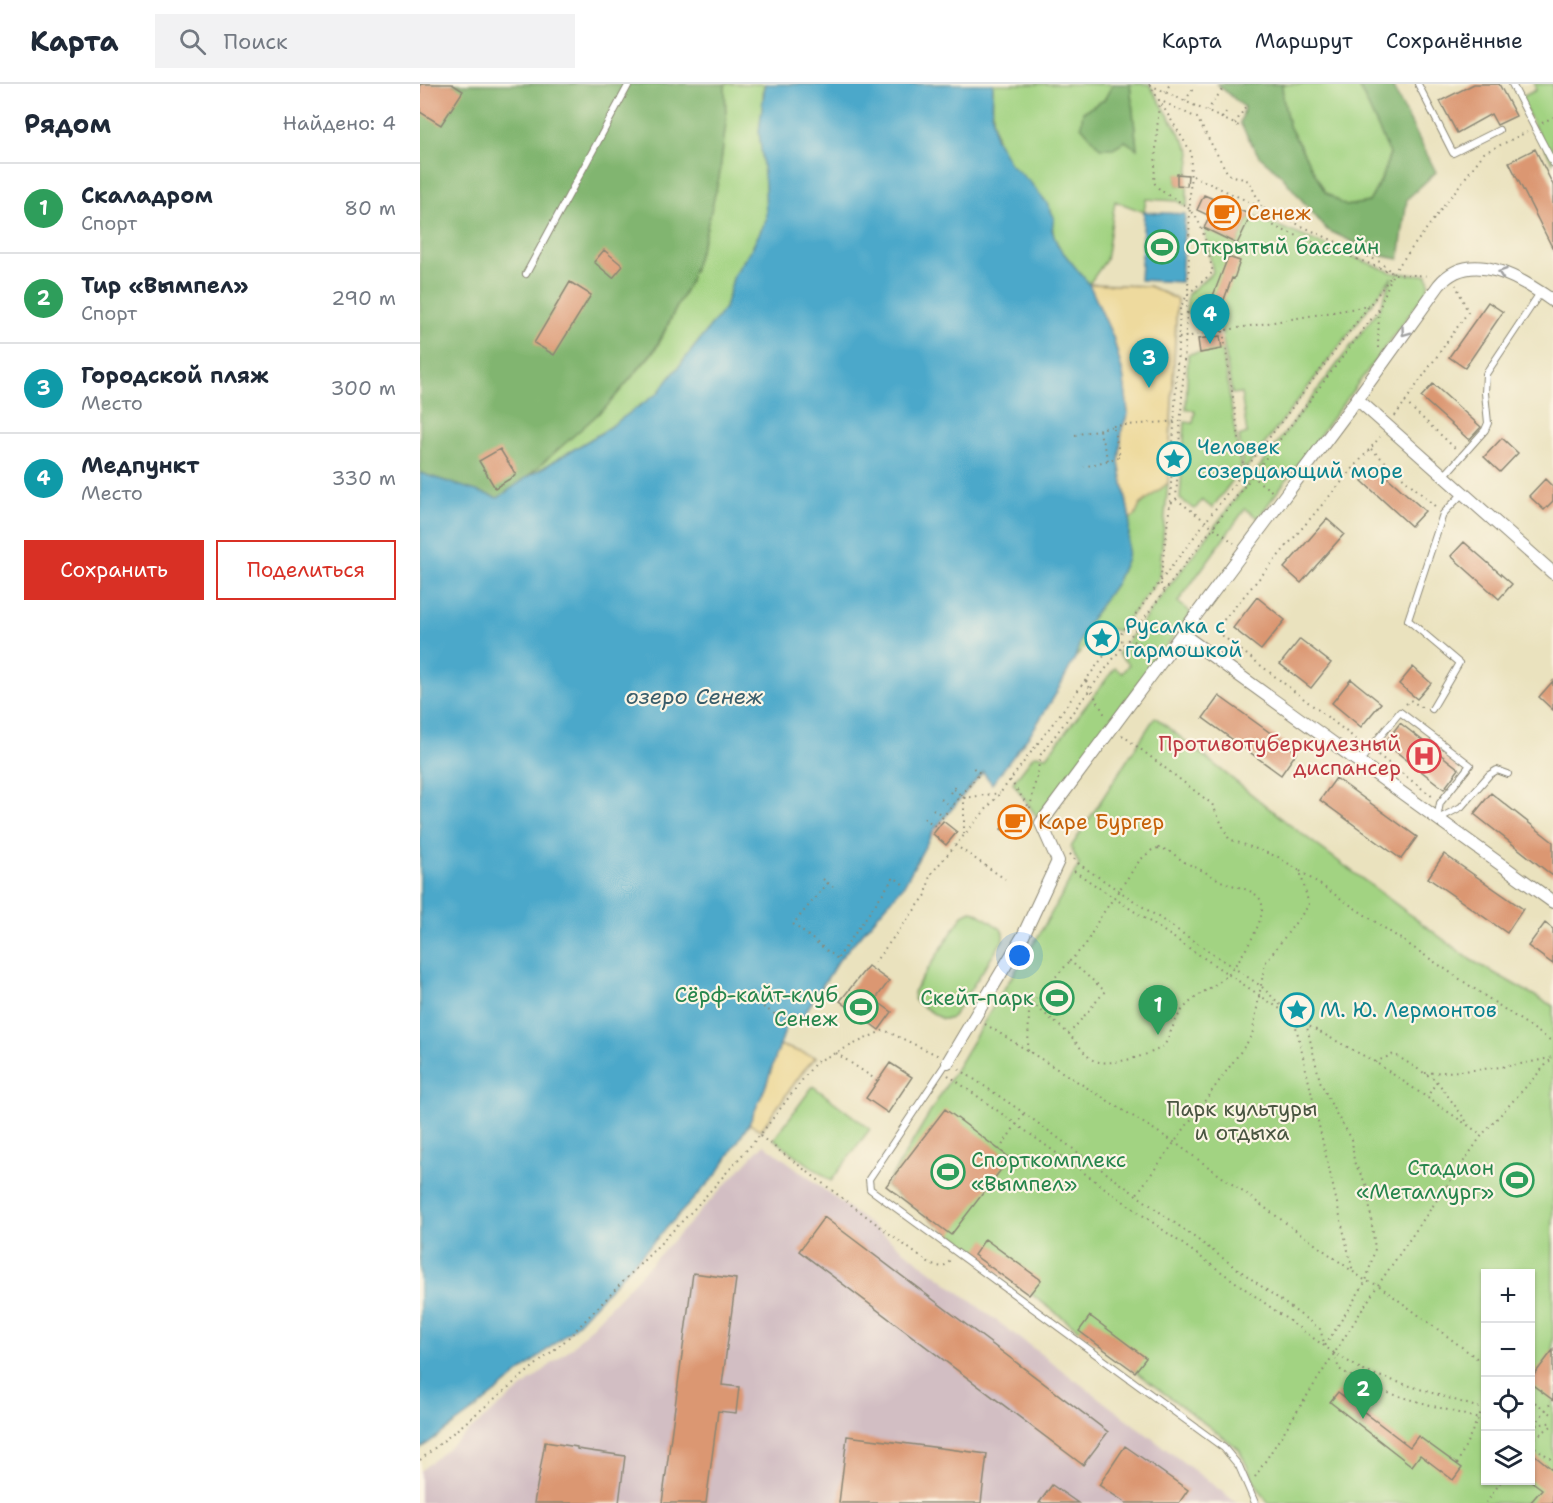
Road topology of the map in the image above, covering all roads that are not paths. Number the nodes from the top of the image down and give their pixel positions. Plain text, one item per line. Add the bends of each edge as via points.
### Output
1 (629, 84) edge
2 (1418, 84) edge
3 (1512, 84) edge
4 (1499, 130) dead end
5 (1553, 163) edge
6 (526, 274) dead end
7 (1540, 292) junction
8 (1553, 301) edge
9 (1357, 399) junction
10 (1444, 476) junction
11 (1463, 493) junction
12 (1553, 573) edge
13 (1182, 634) junction
14 (1432, 709) road end
15 (1359, 762) junction
16 (1508, 774) dead end
17 (1437, 819) junction
18 (1553, 902) edge
19 (945, 1066) joint
20 (1255, 1503) edge

1 - 6 lane
2 - 4 lane via 1453,153
3 - 5 lane
7 - 8 street
7 -> 9 street via 1495,270 1475,267 1448,275
7 - 10 lane via 1486,374 1485,430
9 - 10 street
9 - 13 street
10 - 11 street
11 - 12 street
11 - 14 lane via 1443,514 1408,620 1459,663
13 - 15 street
13 - 19 street via 1041,823 1058,861 1023,936
15 - 17 street
15 - 17 lane via 1400,711 1470,765 1440,803
16 - 17 lane via 1497,770 1489,775 1461,807
17 - 18 street
19 - 20 lane via 868,1182 873,1192 1224,1448 1236,1461

